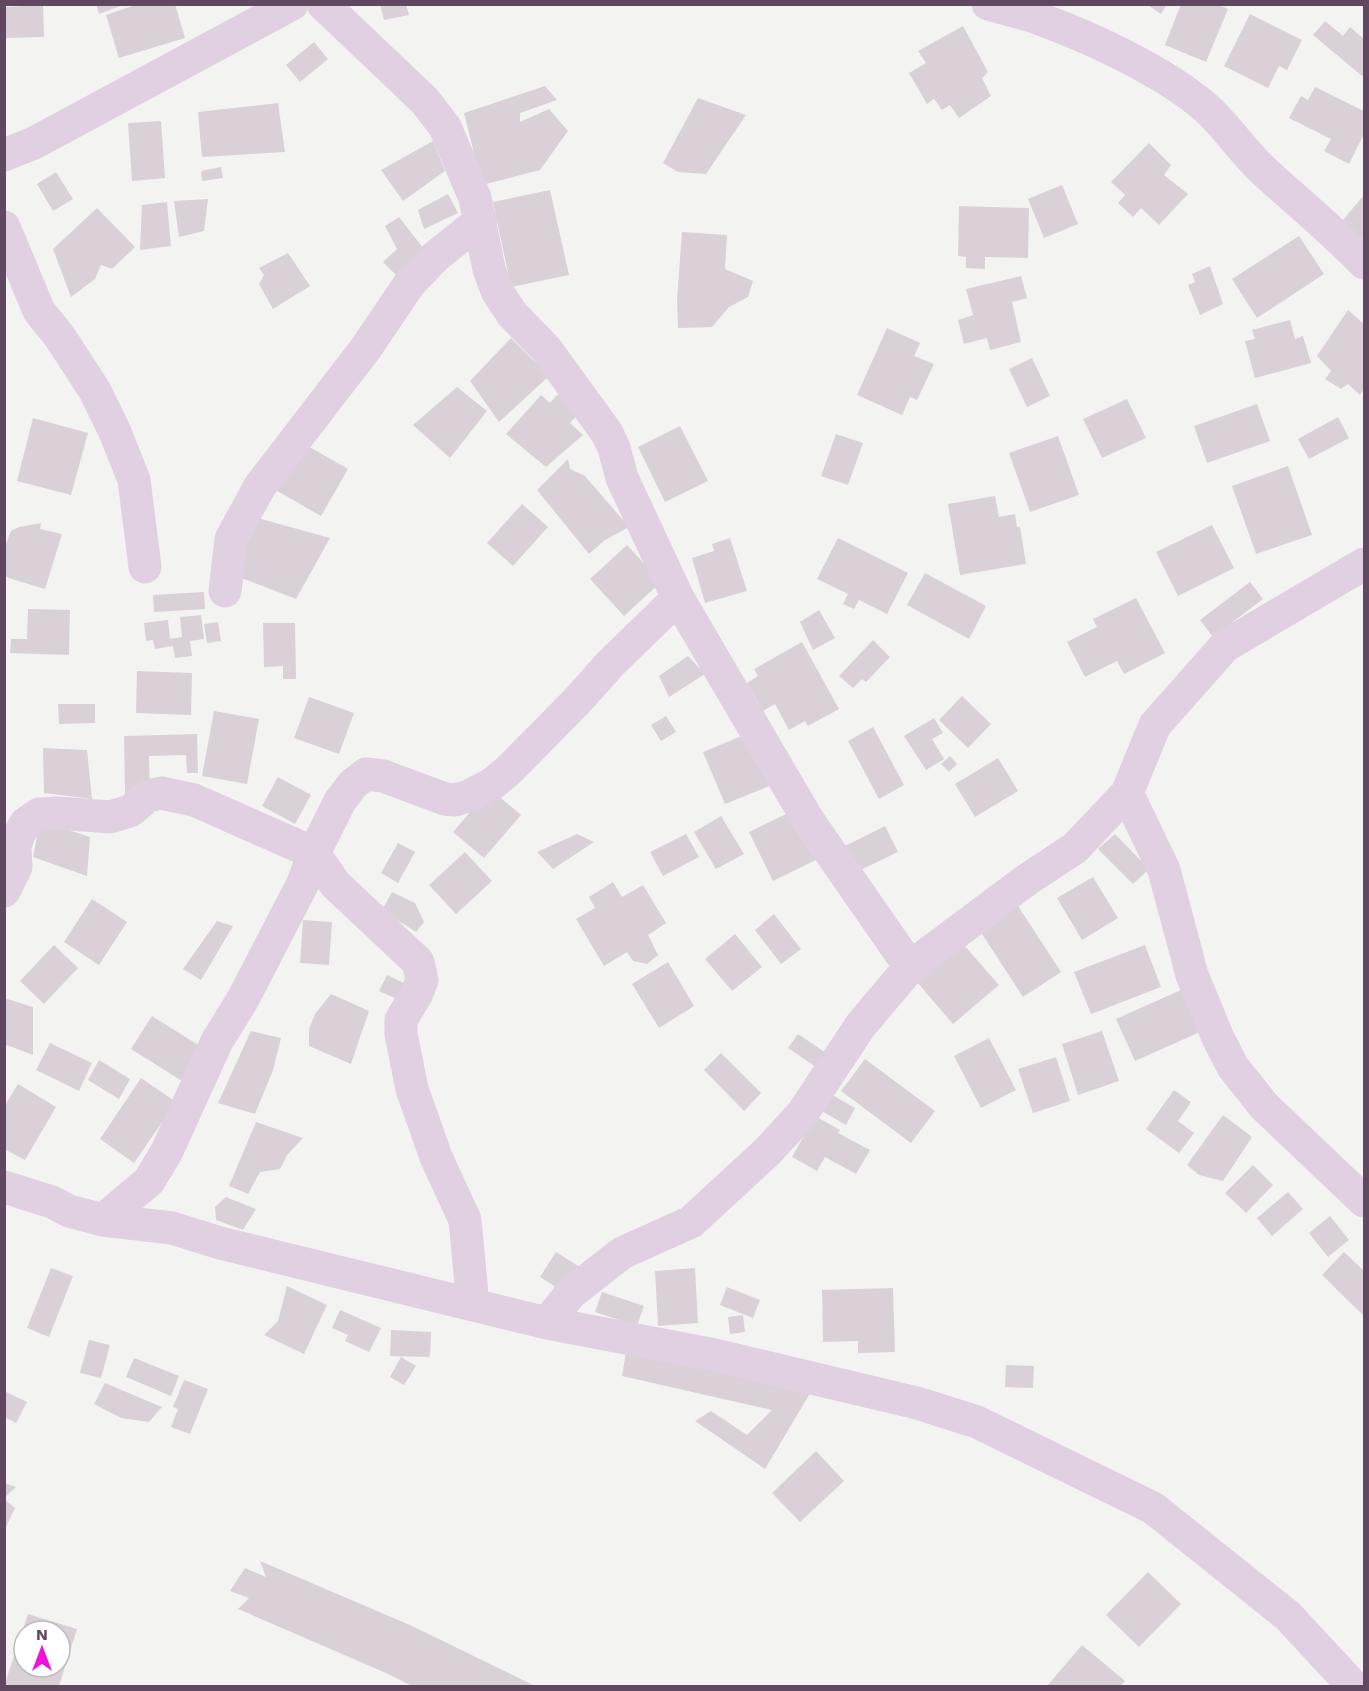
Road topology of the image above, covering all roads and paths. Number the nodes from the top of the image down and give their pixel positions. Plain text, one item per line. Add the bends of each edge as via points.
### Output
1 (292, 4) edge
2 (323, 4) edge
3 (988, 4) edge
4 (4, 155) edge
5 (481, 220) junction
6 (4, 227) edge
7 (1365, 263) edge
8 (1365, 564) edge
9 (145, 567) dead end
10 (225, 591) dead end
11 (678, 598) junction
12 (1126, 793) junction
13 (314, 853) junction
14 (4, 891) edge
15 (910, 967) junction
16 (4, 1187) edge
17 (1365, 1201) edge
18 (103, 1220) junction
19 (473, 1305) junction
20 (547, 1323) junction
21 (1353, 1686) edge

1 - 4 street via 34,143
2 - 5 street via 425,101 445,127
3 - 7 street via 1039,19 1095,43 1187,94 1212,113 1265,172
5 - 10 street via 410,283 366,348 260,486 231,539
5 - 11 street via 497,291 512,315 546,349 607,433 622,478
6 - 9 street via 39,311 95,391 115,432 134,480
8 - 12 street via 1225,646 1155,725
11 - 13 street via 492,783 455,800 366,774 340,801
11 - 15 street via 808,820
12 - 15 street via 1075,848
12 - 17 street via 1164,870 1192,975 1233,1067 1264,1106
13 - 14 street via 195,800 161,793 148,796 130,811 110,817 39,814 18,834 15,867
13 - 18 street via 303,883 217,1041 167,1151 149,1181
13 - 19 street via 335,884 418,962 422,980 400,1020 400,1034 412,1089 436,1157 465,1220
15 - 20 street via 861,1025 802,1114 766,1152 691,1222 622,1252 571,1293
16 - 18 street
18 - 19 street via 172,1228 220,1244
19 - 20 street
20 - 21 street via 726,1358 918,1403 977,1422 1153,1508 1287,1616

